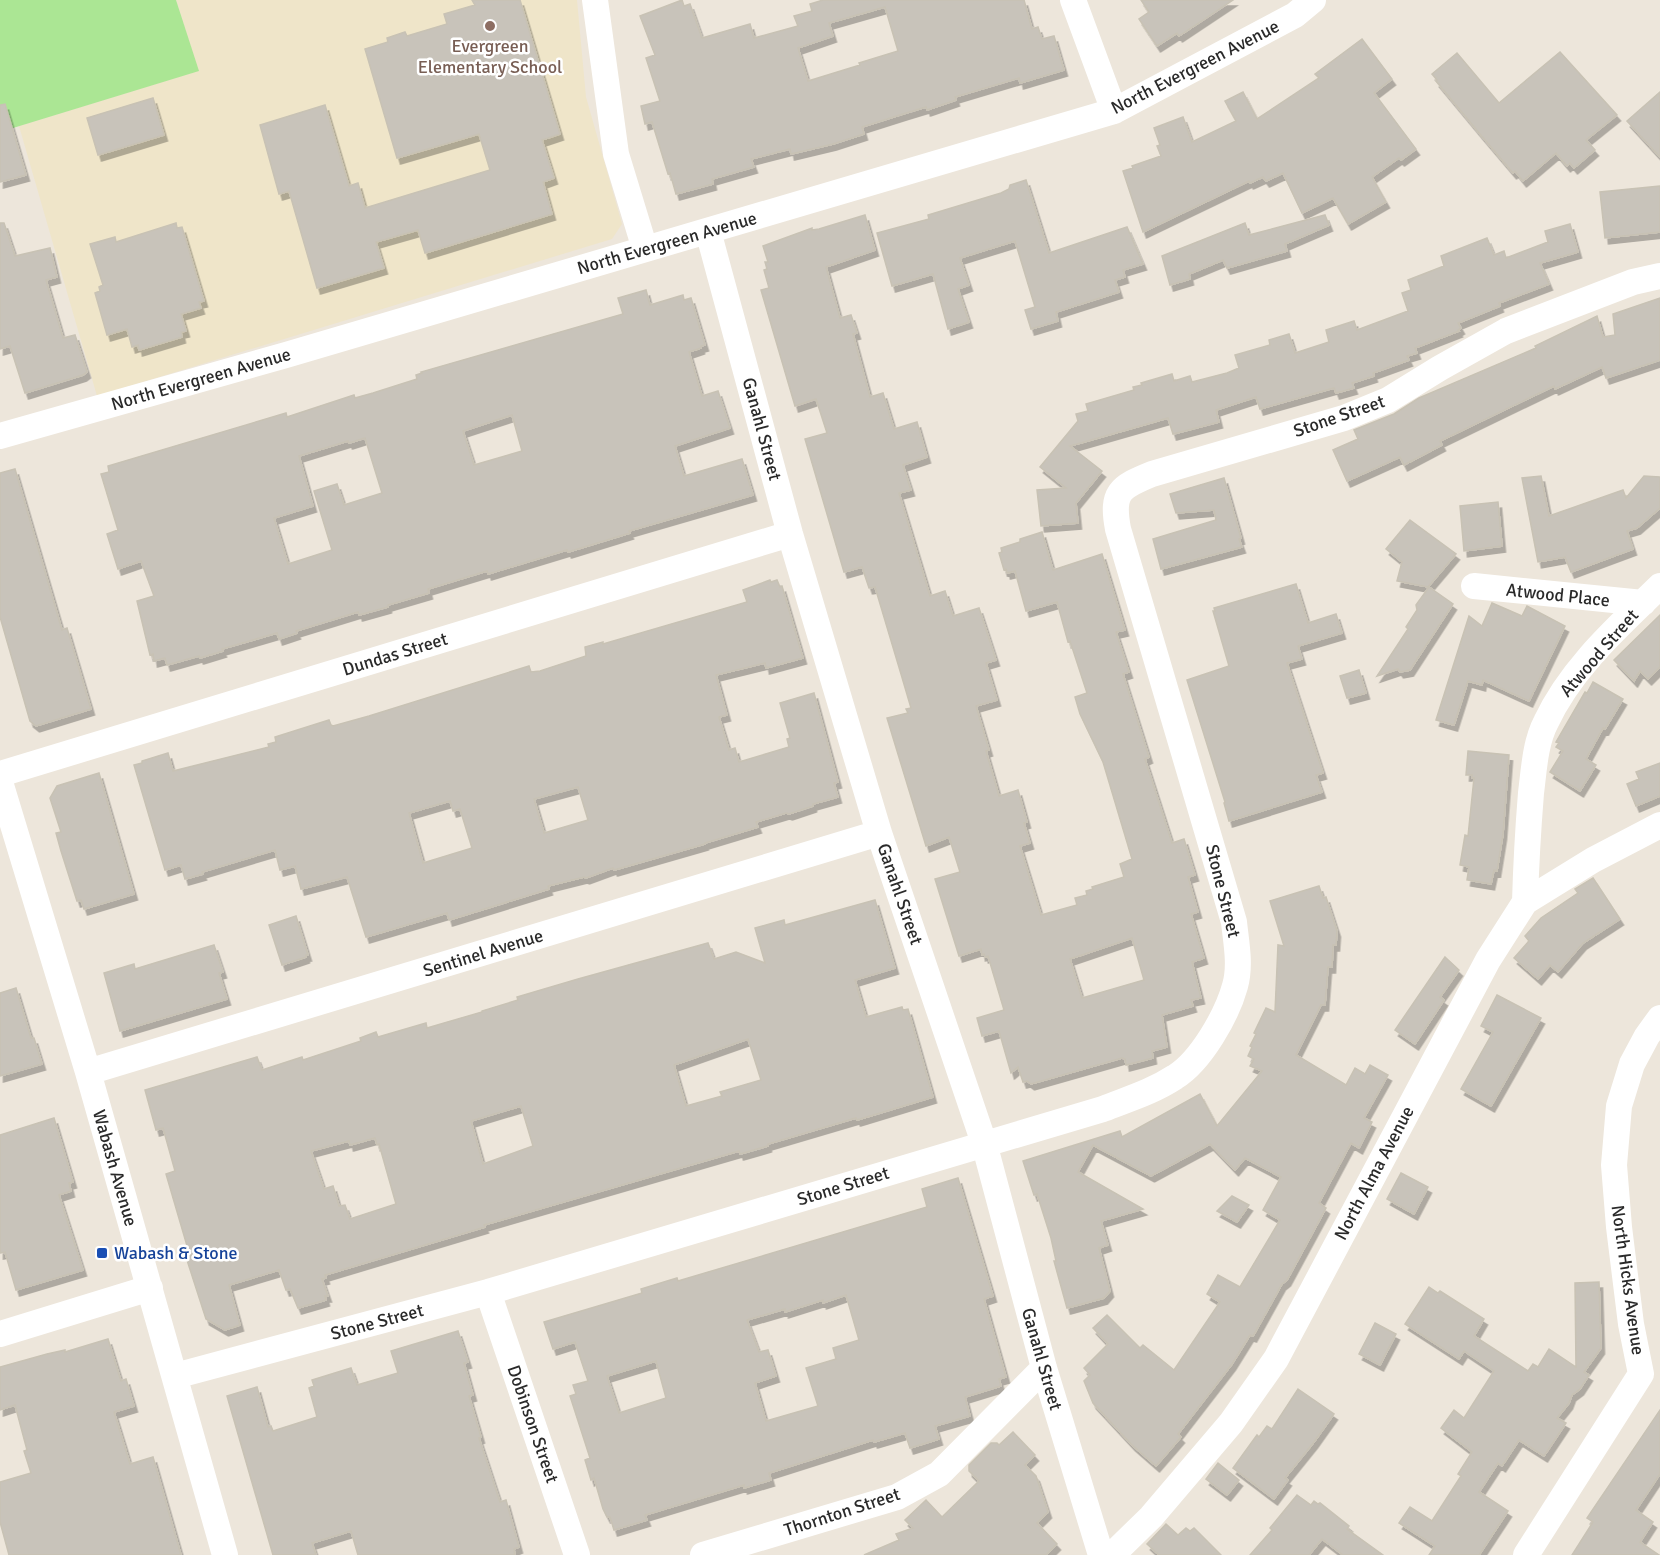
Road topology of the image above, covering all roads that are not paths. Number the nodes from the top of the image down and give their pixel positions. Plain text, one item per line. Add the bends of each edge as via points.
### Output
1 (595, 0) edge
2 (1072, 0) edge
3 (1313, 0) edge
4 (1114, 111) junction
5 (708, 231) junction
6 (645, 249) junction
7 (1660, 276) edge
8 (0, 436) edge
9 (790, 534) junction
10 (1474, 586) dead end
11 (1651, 595) edge
12 (0, 774) edge
13 (0, 782) edge
14 (1660, 825) edge
15 (879, 833) junction
16 (1525, 903) junction
17 (1660, 1018) edge
18 (88, 1072) junction
19 (984, 1143) junction
20 (150, 1288) junction
21 (488, 1292) junction
22 (0, 1334) edge
23 (1044, 1368) junction
24 (175, 1376) junction
25 (1651, 1378) edge
26 (225, 1555) edge
27 (577, 1555) edge
28 (703, 1555) edge
29 (1101, 1555) edge
30 (1112, 1555) edge
31 (1526, 1555) edge

1 - 6 street via 616,154
2 - 4 street
3 - 4 street, North Evergreen Avenue via 1295,15
4 - 5 street, North Evergreen Avenue
5 - 6 street, North Evergreen Avenue
5 - 9 street, Ganahl Street
6 - 8 street, North Evergreen Avenue
7 - 19 street, Stone Street via 1623,285 1506,331 1377,405 1152,474 1132,482 1118,494 1114,510 1118,529 1234,921 1238,956 1235,985 1222,1018 1199,1054 1177,1076 1103,1109
9 - 12 street, Dundas Street
9 - 15 street, Ganahl Street
10 - 11 street, Atwood Place
11 - 16 street, Atwood Street via 1566,685 1545,723 1534,762
13 - 18 street, Wabash Avenue
14 - 16 street, North Alma Avenue via 1593,860
15 - 18 street, Sentinel Avenue
15 - 19 street, Ganahl Street
16 - 30 street, North Alma Avenue via 1488,960 1276,1359 1231,1423 1151,1517
17 - 25 street, North Hicks Avenue via 1632,1064 1619,1107 1614,1165 1630,1324
18 - 20 street, Wabash Avenue
19 - 21 street, Stone Street
19 - 23 street, Ganahl Street
20 - 22 street
20 - 24 street, Wabash Avenue
21 - 24 street, Stone Street
21 - 27 street, Dobinson Street
23 - 28 street, Thornton Street via 939,1474 897,1497
23 - 29 street, Ganahl Street
24 - 26 street, Wabash Avenue
25 - 31 street, North Hicks Avenue

